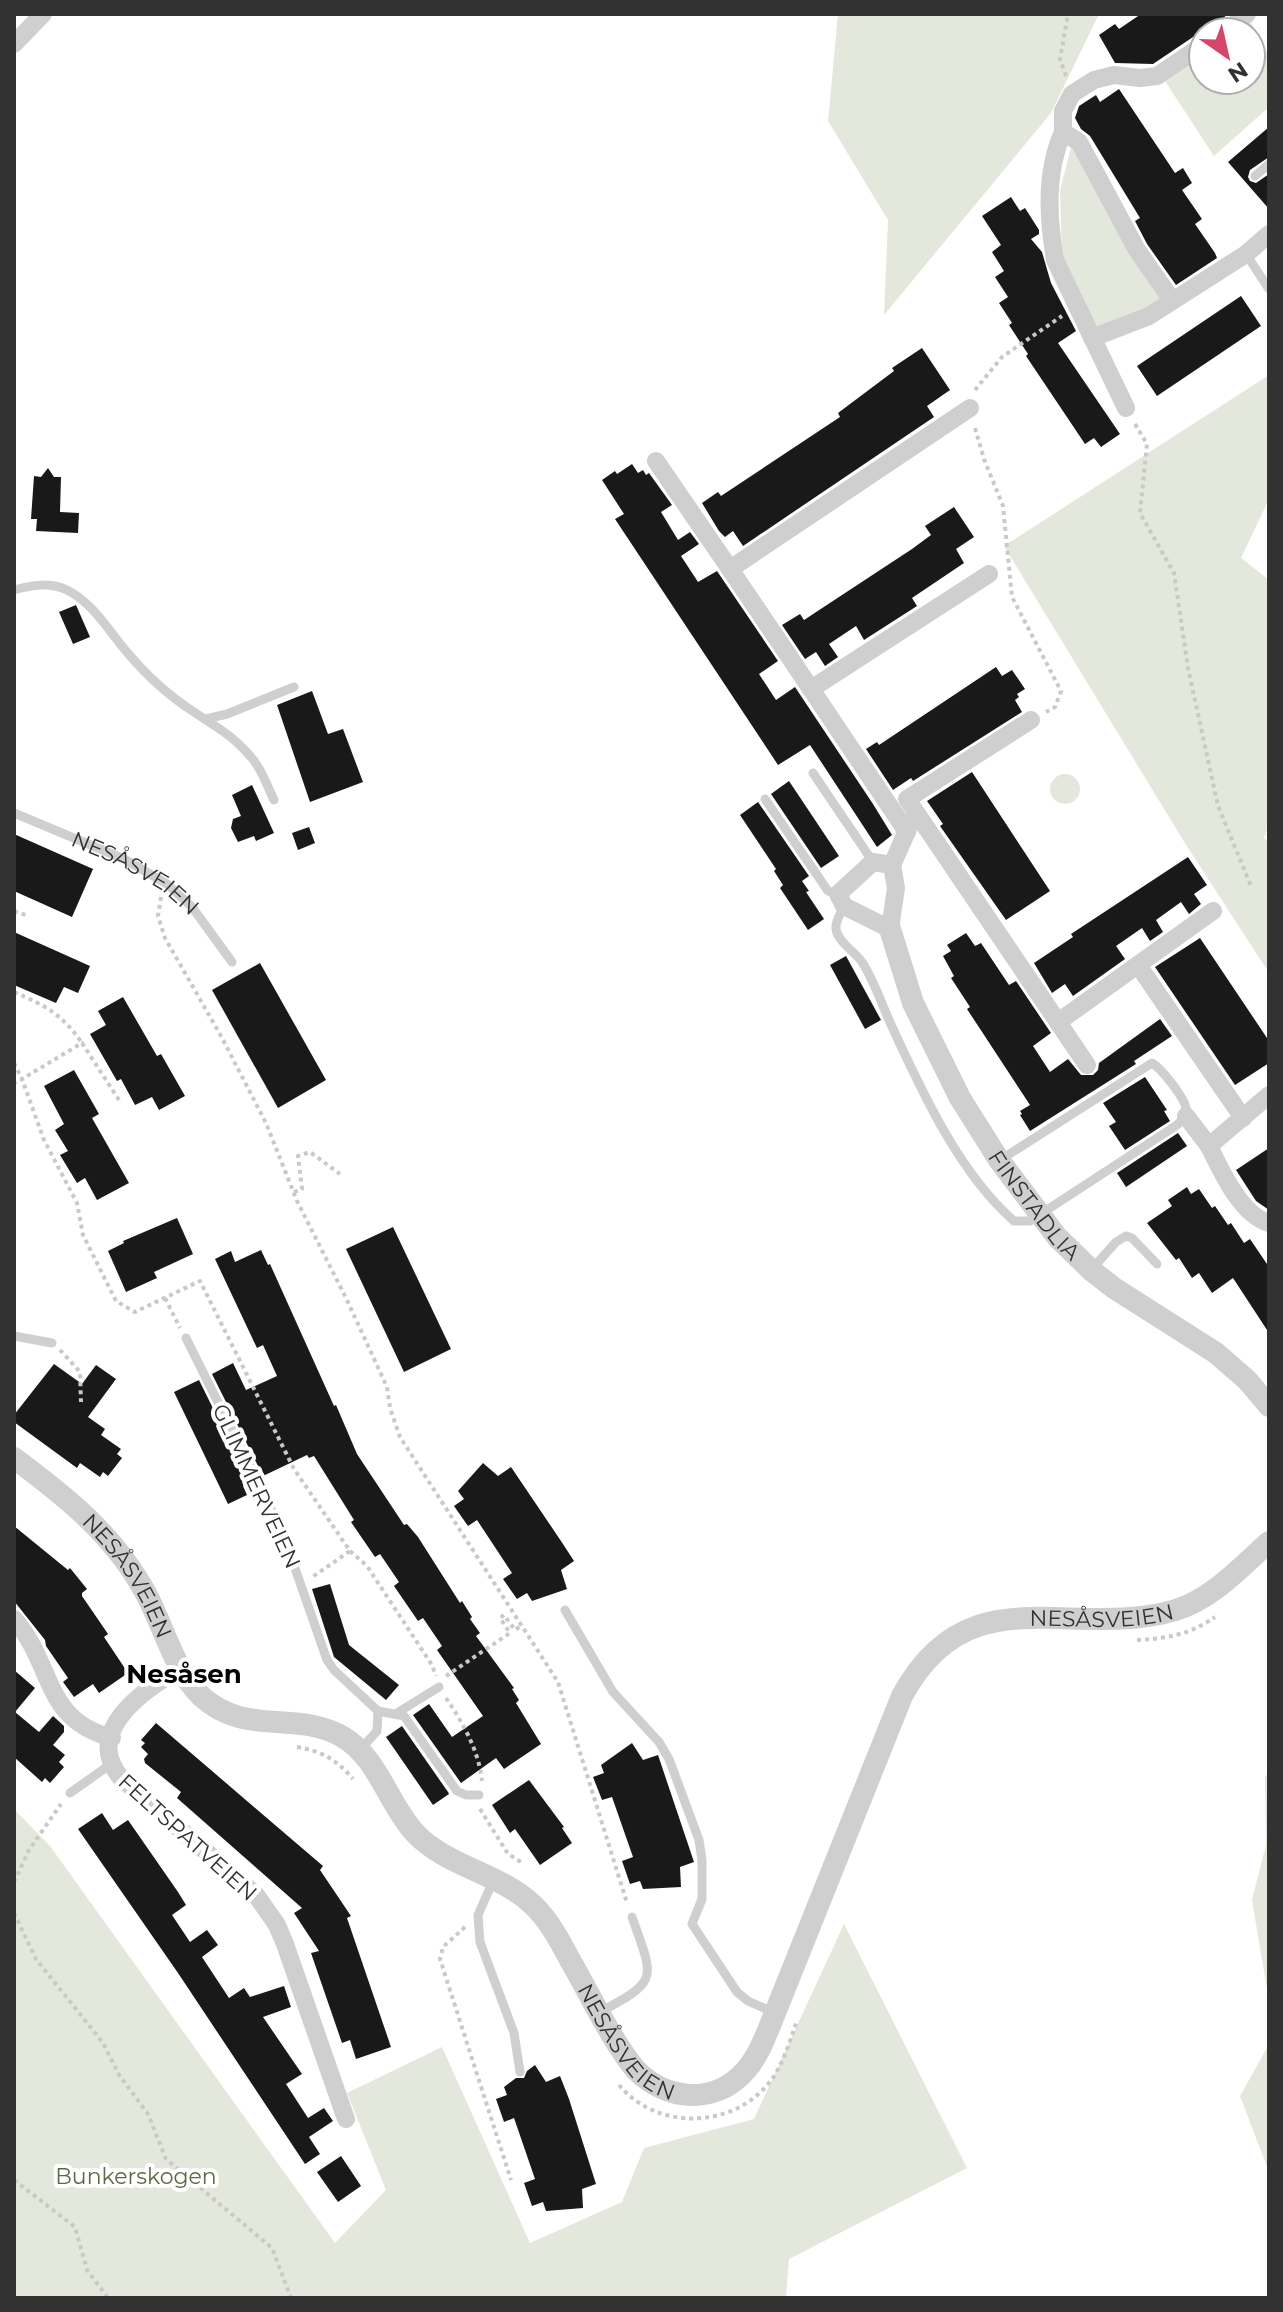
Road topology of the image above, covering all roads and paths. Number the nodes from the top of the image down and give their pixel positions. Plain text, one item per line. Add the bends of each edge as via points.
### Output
1 (43, 14) edge
2 (1068, 14) edge
3 (14, 44) edge
4 (1187, 56) edge
5 (1072, 94) junction
6 (1063, 132) junction
7 (1269, 164) edge
8 (1255, 176) dead end
9 (1269, 234) edge
10 (1246, 254) junction
11 (1269, 289) edge
12 (1172, 300) junction
13 (1077, 306) junction
14 (1092, 338) junction
15 (970, 408) junction
16 (1126, 408) joint
17 (656, 461) dead end
18 (730, 569) junction
19 (989, 574) dead end
20 (14, 590) edge
21 (294, 687) dead end
22 (811, 689) junction
23 (206, 719) junction
24 (1031, 720) joint
25 (813, 773) dead end
26 (765, 799) dead end
27 (274, 800) dead end
28 (916, 812) junction
29 (14, 813) edge
30 (907, 832) junction
31 (873, 862) junction
32 (892, 865) junction
33 (167, 884) junction
34 (1251, 886) dead end
35 (841, 900) junction
36 (14, 911) edge
37 (1213, 911) dead end
38 (26, 915) dead end
39 (890, 929) junction
40 (232, 962) dead end
41 (1138, 965) junction
42 (14, 992) edge
43 (1058, 1022) junction
44 (82, 1043) junction
45 (14, 1063) edge
46 (1087, 1065) dead end
47 (22, 1079) junction
48 (14, 1083) edge
49 (1269, 1095) edge
50 (119, 1100) dead end
51 (1186, 1116) junction
52 (1243, 1118) junction
53 (1209, 1146) junction
54 (999, 1160) junction
55 (340, 1174) dead end
56 (294, 1192) junction
57 (1039, 1213) junction
58 (1269, 1224) edge
59 (1157, 1264) dead end
60 (1091, 1270) junction
61 (165, 1298) junction
62 (14, 1336) edge
63 (186, 1338) joint
64 (52, 1343) joint
65 (81, 1402) dead end
66 (1269, 1406) edge
67 (14, 1458) edge
68 (1269, 1542) edge
69 (350, 1551) junction
70 (302, 1584) junction
71 (565, 1610) dead end
72 (1224, 1611) dead end
73 (14, 1619) edge
74 (522, 1625) junction
75 (1133, 1641) dead end
76 (182, 1668) junction
77 (453, 1672) dead end
78 (439, 1687) junction
79 (378, 1711) junction
80 (397, 1713) junction
81 (112, 1738) junction
82 (293, 1747) dead end
83 (360, 1750) junction
84 (111, 1764) junction
85 (359, 1788) dead end
86 (70, 1793) joint
87 (479, 1795) junction
88 (521, 1862) dead end
89 (494, 1879) junction
90 (14, 1882) edge
91 (14, 1913) edge
92 (478, 1915) junction
93 (632, 1917) joint
94 (600, 2012) junction
95 (800, 2012) dead end
96 (775, 2013) junction
97 (520, 2072) dead end
98 (618, 2084) dead end
99 (346, 2119) dead end
100 (14, 2180) edge
101 (511, 2180) dead end
102 (108, 2298) edge
103 (291, 2298) edge

1 - 3 street
2 - 5 path via 1060,59
4 - 5 street via 1157,76 1114,75
5 - 6 street via 1063,111
6 - 12 street via 1079,142 1137,250
6 - 13 street via 1050,185 1050,233 1055,260
7 - 8 lane
9 - 10 street
10 - 11 lane
10 - 12 street
12 - 14 street via 1149,316
13 - 14 street
13 - 15 path via 1002,357 968,398
14 - 16 street
15 - 18 street
15 - 24 path via 1003,506 1012,597 1061,691 1055,707
16 - 34 path via 1147,444 1140,513 1174,573 1218,806
17 - 18 street
18 - 22 street
19 - 22 street
20 - 23 lane via 46,585 77,595 147,675
21 - 23 lane
22 - 30 street
23 - 27 lane via 229,733 255,761
24 - 28 street via 907,799
25 - 31 lane
26 - 35 lane via 828,891
28 - 30 street
28 - 43 street
29 - 33 lane, NESÅSVEIEN via 124,859
30 - 32 street
31 - 32 street
31 - 35 street
32 - 39 street, FINSTADLIA via 896,888
33 - 40 lane, NESÅSVEIEN via 192,907
33 - 56 path via 158,916 165,938 266,1123
35 - 39 street
35 - 57 lane via 837,934 863,963 913,1071 976,1179 1014,1221 1030,1221
36 - 38 path
37 - 41 street
39 - 54 street, FINSTADLIA via 913,1003 960,1098
41 - 43 street
41 - 52 street
42 - 44 path via 54,1011
43 - 46 street
44 - 47 path
44 - 50 path
45 - 47 path
47 - 48 path
47 - 61 path via 44,1140 77,1203 83,1235 116,1301 135,1312
49 - 52 street
51 - 53 street
51 - 54 lane via 1178,1094 1152,1063
51 - 57 lane
52 - 53 street
53 - 58 street via 1228,1184 1259,1220
54 - 57 street, FINSTADLIA
55 - 56 path via 310,1152 298,1156 302,1189
56 - 74 path via 387,1387 400,1437
57 - 60 street, FINSTADLIA
59 - 60 lane via 1126,1236
60 - 66 street, FINSTADLIA via 1216,1353
61 - 63 path
61 - 69 path via 200,1281 294,1469
62 - 64 lane
63 - 70 lane, GLIMMERVEIEN via 282,1531
64 - 65 path via 80,1372
67 - 76 street, NESÅSVEIEN via 81,1510 115,1547 146,1592
68 - 96 street, NESÅSVEIEN via 1188,1606 1144,1617 992,1621 963,1631 927,1656 902,1696
69 - 70 path
69 - 78 path via 367,1566 416,1640
70 - 79 lane, GLIMMERVEIEN via 327,1660
71 - 96 lane via 613,1692 669,1759 702,1860 702,1899 692,1924 737,1992
72 - 75 path via 1181,1634
73 - 81 street via 33,1643 61,1706 81,1727
74 - 77 path via 515,1630 504,1615 500,1618 510,1633
74 - 93 path via 558,1682
76 - 81 street, FELTSPATVEIEN via 124,1709
76 - 83 street, NESÅSVEIEN via 198,1693 229,1714 331,1731
78 - 80 lane
78 - 87 path via 461,1720 480,1765
79 - 80 lane
79 - 83 lane via 377,1731
80 - 87 lane via 457,1791
81 - 84 street, FELTSPATVEIEN
82 - 85 path via 334,1760
83 - 89 street, NESÅSVEIEN via 418,1836
84 - 86 lane
84 - 99 street, FELTSPATVEIEN via 267,1910 285,1944
86 - 90 path via 29,1850
87 - 88 path via 484,1819 498,1842
89 - 92 lane
89 - 94 street, NESÅSVEIEN via 535,1906
91 - 103 path via 36,1959 103,2043 148,2114 166,2159 272,2248
92 - 97 lane via 480,1942 514,2033
92 - 101 path via 443,1947 440,1959
93 - 94 lane via 648,1978 634,1994
94 - 96 street, NESÅSVEIEN via 643,2078 688,2097 711,2093 743,2074
95 - 98 path via 773,2078 731,2111 702,2118 672,2117 644,2107
100 - 102 path via 75,2227 87,2270

